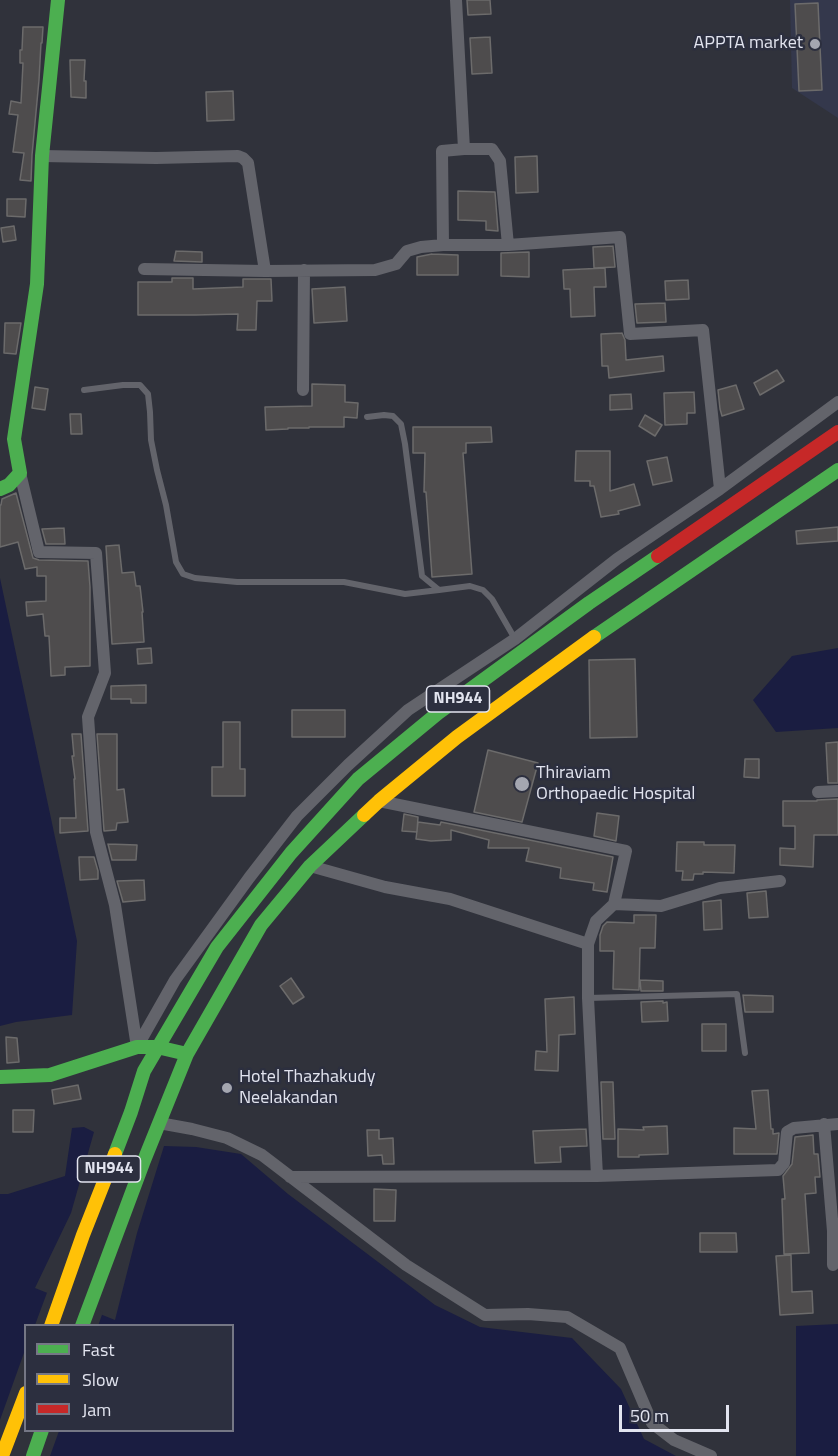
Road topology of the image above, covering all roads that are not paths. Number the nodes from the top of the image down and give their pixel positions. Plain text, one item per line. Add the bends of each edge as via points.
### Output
1 (58, 0) edge
2 (456, 0) edge
3 (464, 149) junction
4 (42, 156) junction
5 (443, 245) junction
6 (508, 245) junction
7 (144, 269) dead end
8 (304, 270) junction
9 (265, 271) junction
10 (84, 390) dead end
11 (303, 390) dead end
12 (838, 402) edge
13 (367, 417) dead end
14 (838, 432) edge
15 (838, 470) edge
16 (20, 473) junction
17 (0, 489) edge
18 (720, 489) junction
19 (438, 590) junction
20 (515, 639) junction
21 (838, 791) edge
22 (818, 792) dead end
23 (379, 801) junction
24 (310, 866) junction
25 (780, 881) dead end
26 (614, 904) junction
27 (588, 944) junction
28 (588, 998) junction
29 (137, 1047) junction
30 (157, 1047) junction
31 (745, 1053) dead end
32 (187, 1054) junction
33 (0, 1077) edge
34 (159, 1123) junction
35 (824, 1124) junction
36 (838, 1124) edge
37 (597, 1176) junction
38 (290, 1177) junction
39 (836, 1231) edge
40 (833, 1264) dead end
41 (52, 1324) edge
42 (83, 1324) edge
43 (24, 1398) edge
44 (42, 1432) edge
45 (2, 1456) edge
46 (33, 1456) edge
47 (711, 1456) edge

1 - 4 main road
2 - 3 street
3 - 5 street via 442,151
3 - 6 street via 492,149 500,161
4 - 9 street via 243,158 248,163
4 - 16 main road via 37,284 14,439
5 - 6 street
5 - 8 street via 407,251 396,264 375,270
6 - 18 street via 620,237 630,334 703,330
7 - 9 street
8 - 9 street
8 - 11 street
10 - 19 lane via 140,385 148,394 151,440 176,562 183,574 237,582 344,582 405,594
12 - 18 street
13 - 19 lane via 393,416 401,424 422,576
14 - 30 main road, NH944 via 579,610 438,713 358,779 291,853 217,947
15 - 23 main road, NH944 via 606,628 457,737
16 - 17 main road
16 - 29 street via 39,552 96,553 105,673 88,717 96,832 115,905
18 - 20 street via 617,559
19 - 20 lane via 470,586 483,590
20 - 29 street via 408,710 297,816 175,980
21 - 22 street
23 - 24 main road, NH944
23 - 26 street via 626,851
24 - 27 street via 385,887 450,899
24 - 32 main road, NH944 via 261,925
25 - 26 street via 727,886 661,906
26 - 27 street via 596,921
27 - 28 street
28 - 31 lane via 737,994
28 - 37 street
29 - 30 main road
29 - 33 main road via 50,1075
30 - 32 main road
30 - 41 main road, NH944 / NH944 via 144,1071
32 - 34 main road, NH944 / NH944
34 - 38 street via 227,1138 262,1155
34 - 42 main road, NH944 / NH944
35 - 36 street
35 - 37 street via 787,1132 784,1163 778,1170
35 - 39 street
37 - 38 street
38 - 47 street via 406,1265 485,1315 567,1317 620,1348 652,1423 674,1440
39 - 40 street
43 - 45 main road
44 - 46 main road

